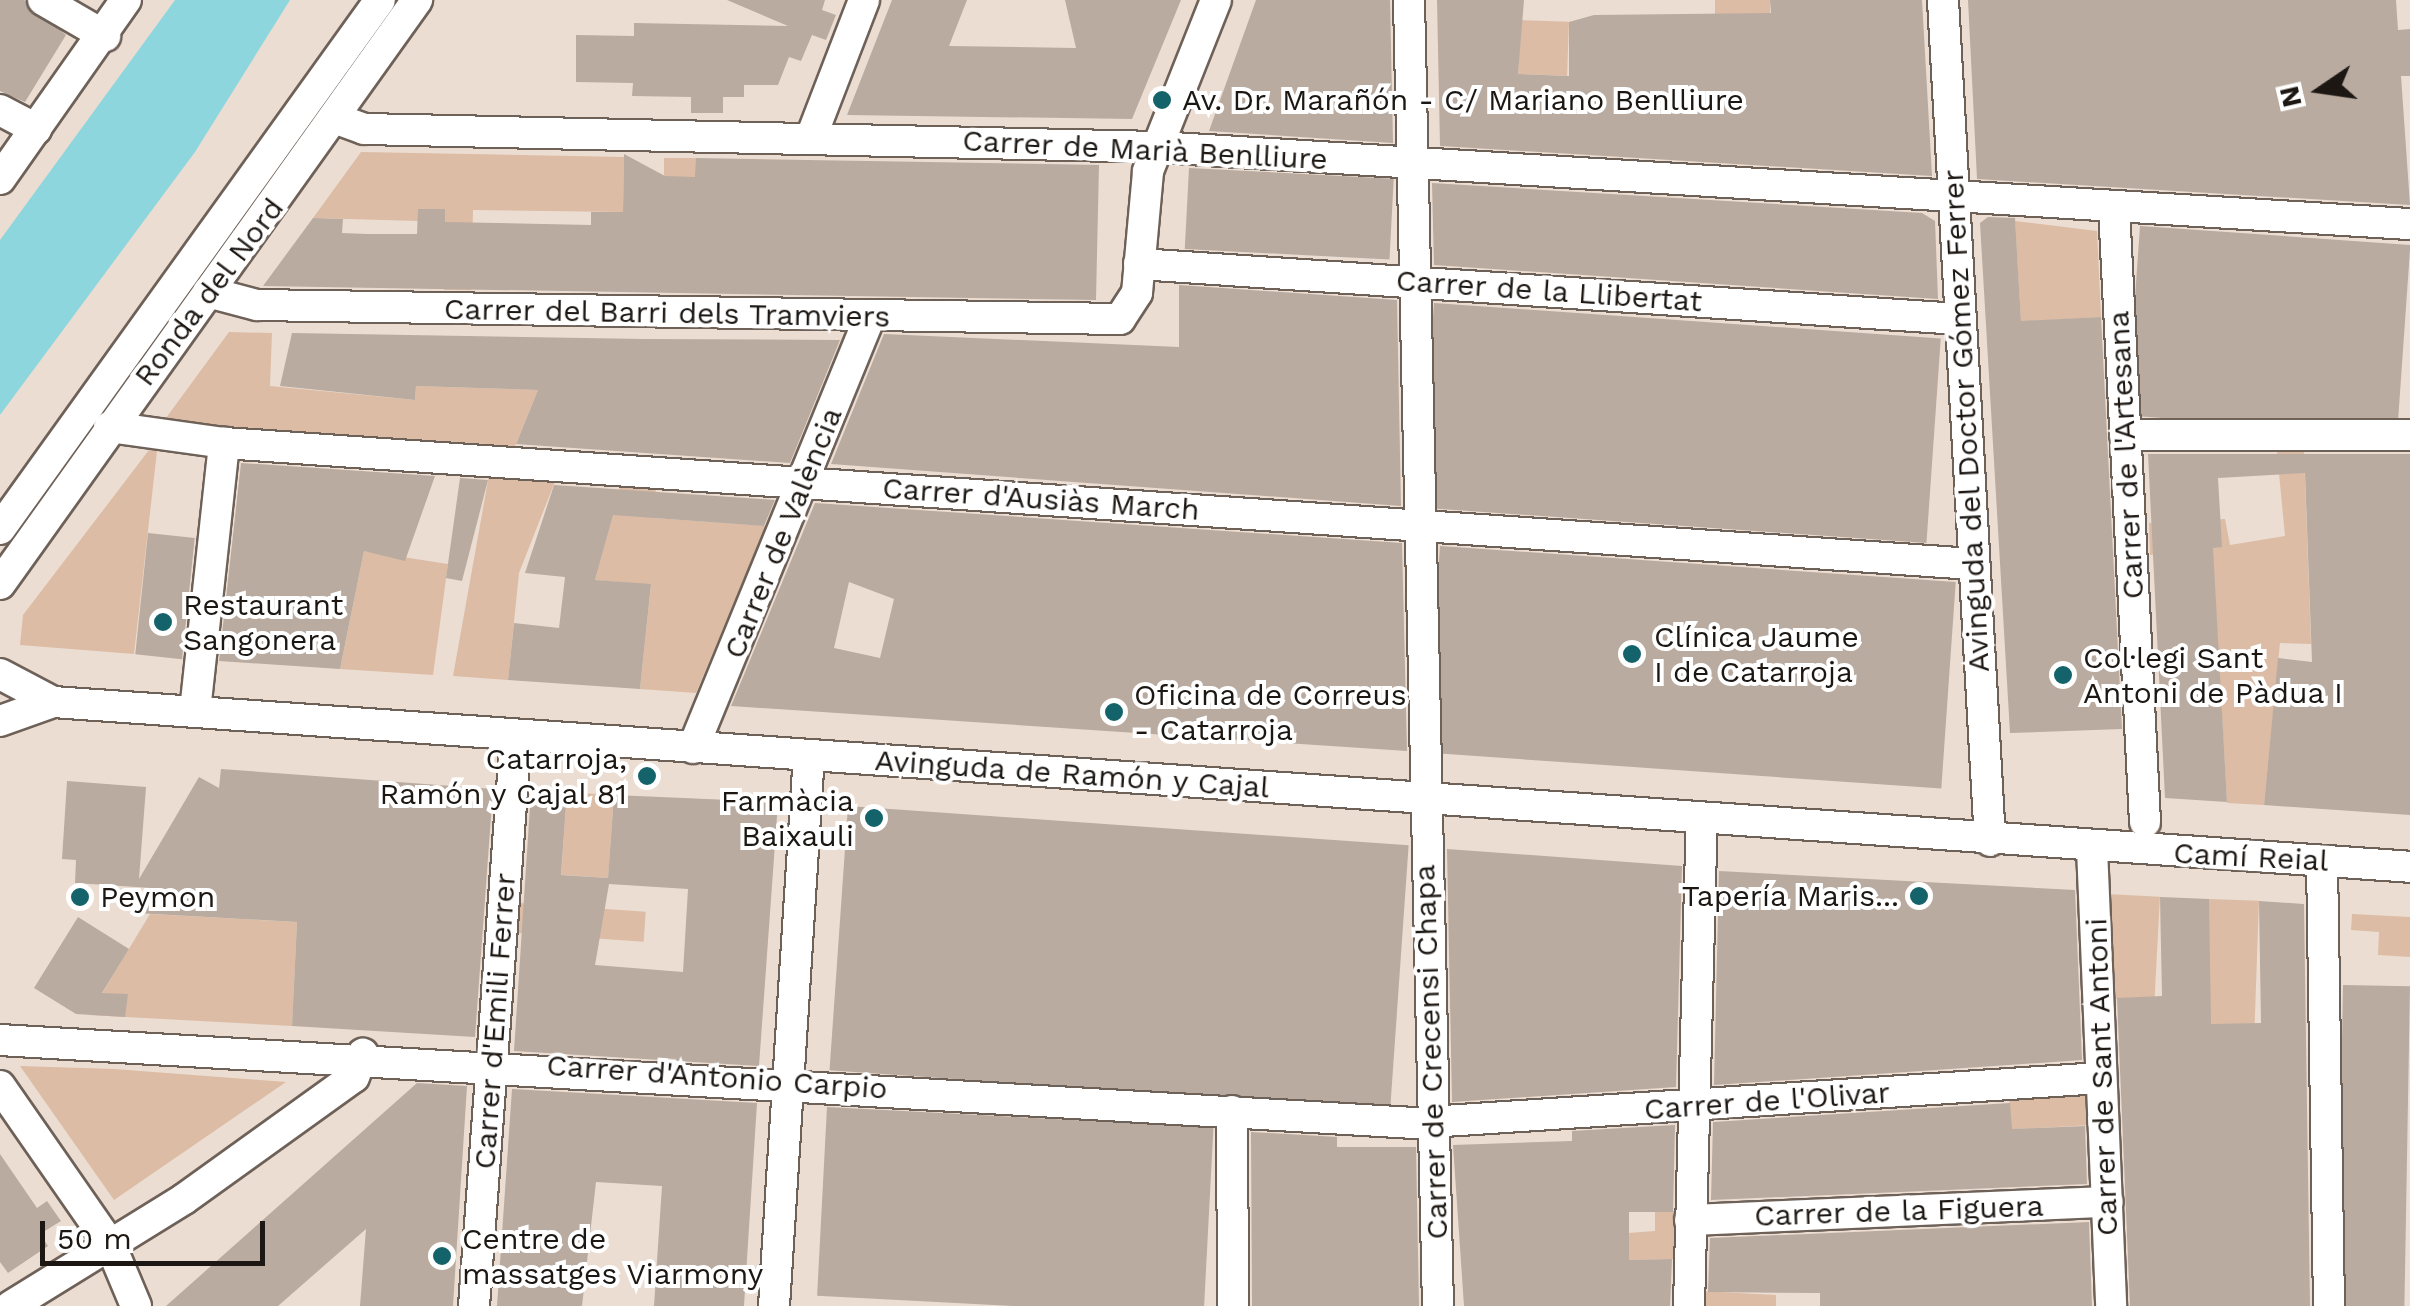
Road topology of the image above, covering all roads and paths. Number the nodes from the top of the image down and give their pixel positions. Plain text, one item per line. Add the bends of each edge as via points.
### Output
1 (43, 0) edge
2 (126, 0) edge
3 (380, 0) edge
4 (417, 0) edge
5 (864, 0) edge
6 (1216, 0) edge
7 (1409, 0) edge
8 (1943, 0) edge
9 (105, 36) junction
10 (0, 110) edge
11 (337, 119) junction
12 (36, 129) junction
13 (812, 135) junction
14 (1157, 146) junction
15 (1410, 166) junction
16 (0, 179) edge
17 (1954, 197) junction
18 (2114, 208) junction
19 (2410, 224) edge
20 (1138, 264) junction
21 (1411, 282) junction
22 (208, 292) junction
23 (870, 317) junction
24 (1959, 319) junction
25 (109, 427) junction
26 (2125, 435) junction
27 (2410, 435) edge
28 (224, 443) junction
29 (805, 484) junction
30 (1415, 524) junction
31 (0, 529) edge
32 (1974, 564) junction
33 (0, 584) edge
34 (0, 674) edge
35 (53, 702) junction
36 (195, 711) junction
37 (0, 720) edge
38 (516, 735) junction
39 (693, 748) junction
40 (809, 755) junction
41 (1423, 798) junction
42 (1702, 819) junction
43 (2144, 822) dead end
44 (1990, 841) junction
45 (2092, 848) junction
46 (2322, 861) junction
47 (2410, 867) edge
48 (0, 1040) edge
49 (363, 1054) junction
50 (492, 1063) junction
51 (2101, 1078) junction
52 (786, 1082) junction
53 (0, 1086) edge
54 (1692, 1107) junction
55 (1232, 1111) junction
56 (1434, 1124) junction
57 (2108, 1202) junction
58 (1690, 1220) junction
59 (110, 1244) junction
60 (12, 1306) edge
61 (136, 1306) edge
62 (474, 1306) edge
63 (774, 1306) edge
64 (1233, 1306) edge
65 (1438, 1306) edge
66 (1688, 1306) edge
67 (2111, 1306) edge
68 (2329, 1306) edge

1 - 9 street
2 - 9 street
3 - 31 street, Ronda del Nord
4 - 11 street, Ronda del Nord
5 - 13 street
6 - 14 street
7 - 15 street, Carrer de Crecensi Chapa
8 - 17 street, Avinguda del Doctor Gómez Ferrer
9 - 12 street
10 - 12 street
11 - 13 street, Carrer de Marià Benlliure via 364,129
11 - 22 street, Ronda del Nord
12 - 16 street
13 - 14 street, Carrer de Marià Benlliure
14 - 15 street, Carrer de Marià Benlliure
14 - 20 street
15 - 17 street, Carrer de Marià Benlliure
15 - 21 street, Carrer de Crecensi Chapa
17 - 18 street, Carrer de Marià Benlliure
17 - 24 street, Avinguda del Doctor Gómez Ferrer
18 - 19 street, Carrer de Marià Benlliure
18 - 26 street, Carrer de l'Artesana
20 - 21 street, Carrer de la Llibertat
20 - 23 street, Carrer del Barri dels Tramviers via 1128,314
21 - 24 street, Carrer de la Llibertat
21 - 30 street, Carrer de Crecensi Chapa
22 - 23 street, Carrer del Barri dels Tramviers via 257,306
22 - 25 street, Ronda del Nord
23 - 29 street, Carrer de València
24 - 32 street, Avinguda del Doctor Gómez Ferrer
25 - 28 street, Carrer d'Ausiàs March
25 - 33 street, Ronda del Nord
26 - 27 street
26 - 43 street, Carrer de l'Artesana
28 - 29 street, Carrer d'Ausiàs March
28 - 36 street
29 - 30 street, Carrer d'Ausiàs March
29 - 39 street, Carrer de València
30 - 32 street, Carrer d'Ausiàs March
30 - 41 street, Carrer de Crecensi Chapa
32 - 44 street, Avinguda del Doctor Gómez Ferrer
34 - 35 street, Avinguda de Ramón y Cajal
35 - 36 street, Avinguda de Ramón y Cajal
35 - 37 street, Avinguda de Ramón y Cajal
36 - 38 street, Avinguda de Ramón y Cajal
38 - 39 street, Avinguda de Ramón y Cajal
38 - 50 street, Carrer d'Emili Ferrer
39 - 40 street, Avinguda de Ramón y Cajal
40 - 41 street, Avinguda de Ramón y Cajal
40 - 52 street
41 - 42 street, Avinguda de Ramón y Cajal
41 - 56 street, Carrer de Crecensi Chapa
42 - 44 street, Avinguda de Ramón y Cajal
42 - 54 street
44 - 45 street, Avinguda de Ramón y Cajal
45 - 46 street, Camí Reial
45 - 51 street, Carrer de Sant Antoni
46 - 47 street, Camí Reial
46 - 68 street
48 - 49 street, Carrer d'Antonio Carpio
49 - 50 street, Carrer d'Antonio Carpio
49 - 59 street via 354,1077
50 - 52 street, Carrer d'Antonio Carpio
50 - 62 street, Carrer d'Emili Ferrer
51 - 54 street, Carrer de l'Olivar
51 - 57 street, Carrer de Sant Antoni
52 - 55 street, Carrer d'Antonio Carpio
52 - 63 street
53 - 59 street
54 - 56 street, Carrer de l'Olivar
54 - 58 street
55 - 56 street, Carrer d'Antonio Carpio
55 - 64 street
56 - 65 street, Carrer de Crecensi Chapa
57 - 58 street, Carrer de la Figuera
57 - 67 street, Carrer de Sant Antoni
58 - 66 street
59 - 60 street
59 - 61 street

